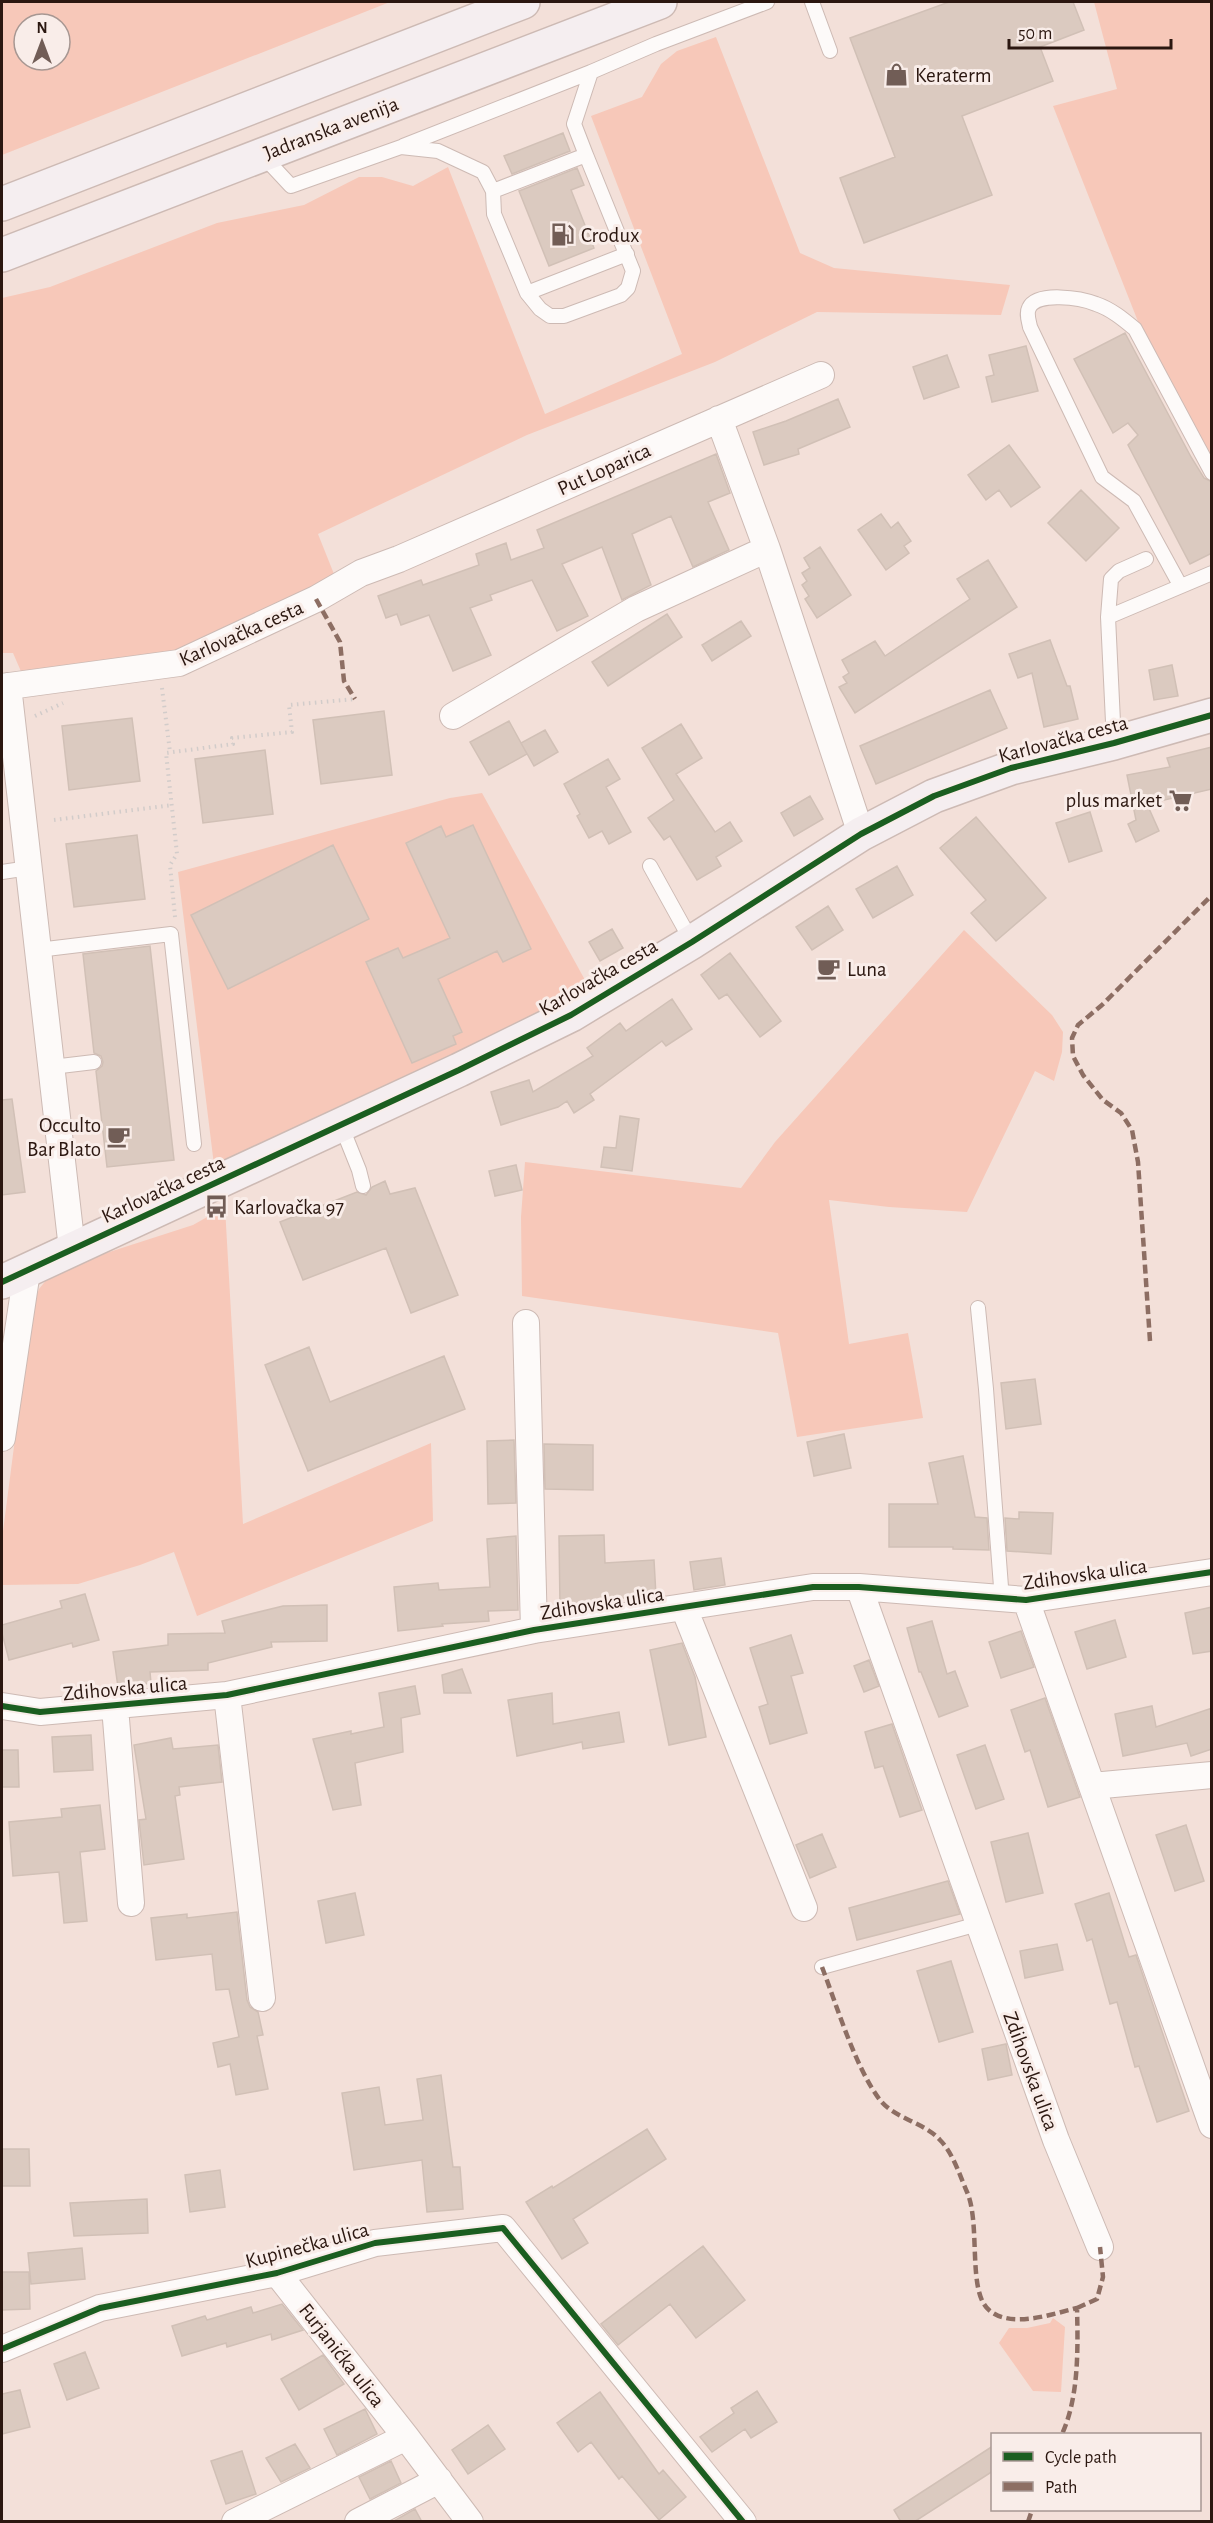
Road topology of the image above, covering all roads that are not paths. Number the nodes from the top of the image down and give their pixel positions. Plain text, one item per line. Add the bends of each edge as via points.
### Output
1 (523, 2) edge
2 (660, 2) edge
3 (767, 2) edge
4 (812, 2) edge
5 (830, 51) dead end
6 (591, 72) junction
7 (401, 147) junction
8 (261, 154) junction
9 (586, 155) junction
10 (493, 191) junction
11 (2, 204) edge
12 (627, 254) junction
13 (2, 255) edge
14 (526, 293) junction
15 (821, 375) dead end
16 (718, 419) junction
17 (1212, 472) edge
18 (767, 549) junction
19 (1146, 559) dead end
20 (361, 573) joint
21 (1212, 573) edge
22 (1180, 585) junction
23 (1108, 617) junction
24 (4, 686) edge
25 (1212, 715) edge
26 (453, 716) dead end
27 (1114, 743) junction
28 (861, 834) junction
29 (650, 866) dead end
30 (29, 868) junction
31 (2, 872) edge
32 (692, 942) junction
33 (38, 950) junction
34 (94, 1062) dead end
35 (51, 1067) junction
36 (340, 1125) junction
37 (194, 1144) dead end
38 (363, 1186) dead end
39 (72, 1249) junction
40 (14, 1276) edge
41 (978, 1308) dead end
42 (526, 1323) dead end
43 (2, 1438) edge
44 (1212, 1572) edge
45 (859, 1587) junction
46 (1014, 1600) junction
47 (684, 1608) junction
48 (534, 1630) junction
49 (227, 1695) junction
50 (2, 1706) edge
51 (115, 1707) junction
52 (1212, 1775) edge
53 (1092, 1786) junction
54 (131, 1903) dead end
55 (804, 1908) dead end
56 (978, 1924) junction
57 (822, 1967) dead end
58 (262, 1998) dead end
59 (1212, 2124) edge
60 (1100, 2247) dead end
61 (277, 2273) junction
62 (2, 2349) edge
63 (406, 2437) junction
64 (439, 2480) junction
65 (235, 2522) edge
66 (358, 2522) edge
67 (470, 2522) edge
68 (743, 2522) edge

1 - 11 street
2 - 8 street, Jadranska avenija
3 - 6 lane
4 - 5 lane
6 - 7 lane
6 - 9 lane via 574,124
7 - 8 lane via 291,186
7 - 10 lane via 438,151 483,172
8 - 13 street, Jadranska avenija
9 - 10 lane
9 - 12 lane
10 - 14 lane via 494,214
12 - 14 lane
12 - 14 lane via 632,280 621,295 564,316 550,316
15 - 16 street, Put Loparica
16 - 18 street
16 - 20 street, Put Loparica
17 - 22 lane via 1135,329 1096,303 1061,296 1030,306 1030,327 1102,477 1134,501
18 - 26 street via 636,609
18 - 28 street
19 - 23 lane via 1111,579
20 - 24 street, Karlovačka cesta via 316,599 179,663
21 - 22 lane
22 - 23 lane
23 - 27 lane
24 - 30 street, Karlovačka cesta
25 - 27 street, Karlovačka cesta
27 - 28 street, Karlovačka cesta via 1000,772 934,796
28 - 32 street, Karlovačka cesta
29 - 32 lane
30 - 31 lane
30 - 33 street, Karlovačka cesta
32 - 36 street, Karlovačka cesta via 571,1014
33 - 35 street, Karlovačka cesta
33 - 37 lane via 171,934
34 - 35 lane
35 - 39 street, Karlovačka cesta
36 - 38 lane
36 - 39 street, Karlovačka cesta
39 - 40 street, Karlovačka cesta
40 - 43 street
41 - 46 lane
42 - 48 street, Zdihovska ulica
44 - 46 street, Zdihovska ulica
45 - 46 street, Zdihovska ulica
45 - 47 street, Zdihovska ulica via 813,1587
45 - 56 street, Zdihovska ulica
46 - 53 street, Zdihovska ulica
47 - 48 street, Zdihovska ulica
47 - 55 street, Zdihovska ulica
48 - 49 street, Zdihovska ulica
49 - 51 street, Zdihovska ulica
49 - 58 street
50 - 51 street, Zdihovska ulica via 40,1712
51 - 54 street, Zdihovska ulica
52 - 53 street
53 - 59 street, Zdihovska ulica
56 - 57 lane
56 - 60 street, Zdihovska ulica via 1056,2140
61 - 62 street, Kupinečka ulica via 100,2308
61 - 63 street, Furjanićka ulica
61 - 68 street, Kupinečka ulica via 375,2243 503,2228
63 - 64 street, Furjanićka ulica
63 - 65 street
64 - 66 street
64 - 67 street, Furjanićka ulica

